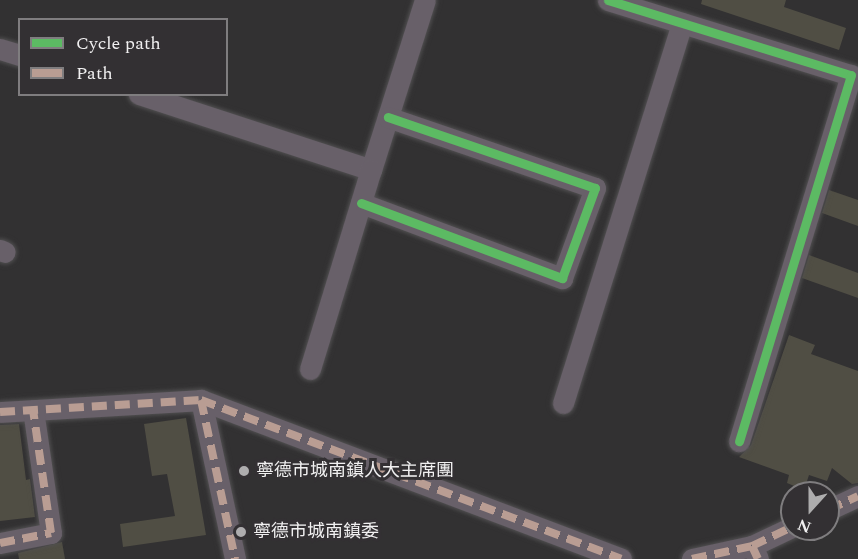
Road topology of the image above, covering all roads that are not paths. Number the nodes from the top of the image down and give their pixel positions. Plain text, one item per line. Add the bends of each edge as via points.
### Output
1 (425, 0) edge
2 (608, 0) edge
3 (682, 23) junction
4 (0, 49) edge
5 (18, 55) edge
6 (145, 96) edge
7 (388, 117) junction
8 (371, 170) junction
9 (361, 203) junction
10 (310, 369) dead end
11 (201, 400) junction
12 (563, 403) dead end
13 (33, 410) junction
14 (0, 412) edge
15 (739, 441) dead end
16 (858, 496) edge
17 (840, 504) edge
18 (780, 535) edge
19 (0, 543) edge
20 (755, 552) edge
21 (235, 559) edge
22 (621, 559) edge
23 (693, 559) edge

1 - 7 street
2 - 3 street
3 - 12 street
3 - 15 street via 851,75
4 - 5 street
6 - 8 street
7 - 8 street
7 - 9 street via 595,188 562,278
8 - 9 street
9 - 10 street
11 - 13 street
11 - 21 street
11 - 22 street
13 - 14 street
13 - 19 street via 51,533
16 - 17 street
18 - 20 street
20 - 23 street

